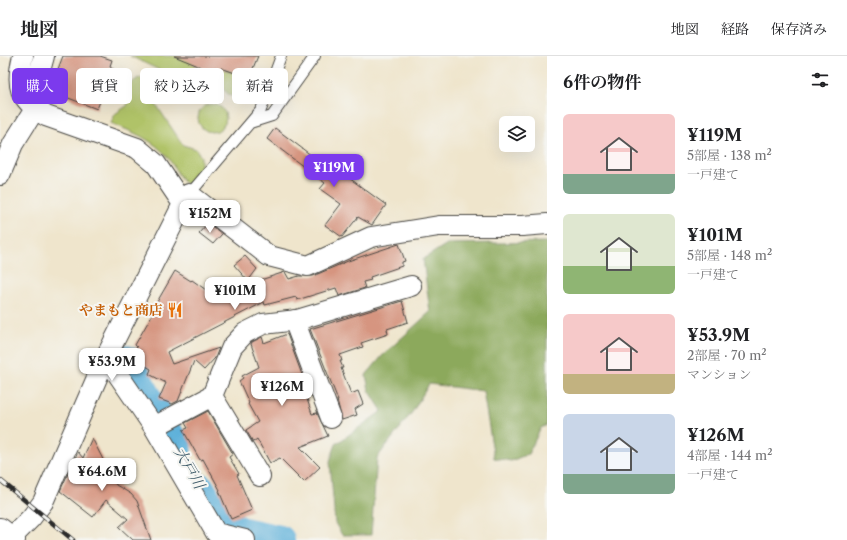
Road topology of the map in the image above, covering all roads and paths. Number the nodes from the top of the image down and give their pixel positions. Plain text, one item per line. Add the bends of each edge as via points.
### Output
1 (23, 56) edge
2 (44, 56) edge
3 (282, 56) edge
4 (315, 56) edge
5 (37, 110) junction
6 (250, 123) junction
7 (0, 175) edge
8 (186, 199) junction
9 (547, 224) edge
10 (411, 286) dead end
11 (294, 320) junction
12 (106, 357) junction
13 (212, 396) junction
14 (331, 418) dead end
15 (159, 424) junction
16 (260, 476) dead end
17 (9, 536) edge
18 (246, 540) edge

1 - 5 street via 18,76 24,99
2 - 5 street via 38,78
3 - 6 lane via 261,110
4 - 6 lane via 272,116
5 - 7 street via 13,144
5 - 8 street via 46,116 137,148 156,164
6 - 8 lane
8 - 9 street via 269,256 308,266 371,238 439,226
8 - 12 street
10 - 11 street
11 - 13 street via 263,324 245,333 232,347
11 - 14 street
12 - 15 street
12 - 17 street via 43,502 31,518
13 - 15 street
13 - 16 street
15 - 18 street via 216,533

